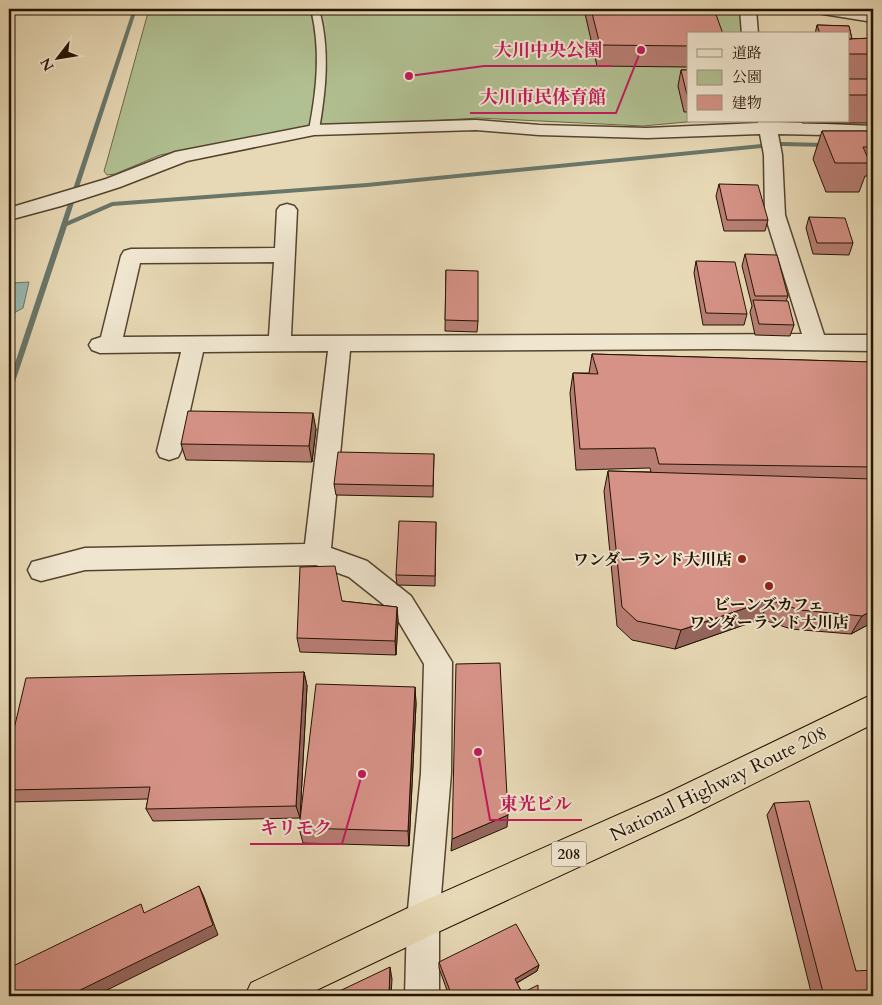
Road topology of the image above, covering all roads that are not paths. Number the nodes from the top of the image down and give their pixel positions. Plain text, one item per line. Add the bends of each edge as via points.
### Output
1 (315, 9) edge
2 (748, 9) edge
3 (823, 9) edge
4 (873, 18) edge
5 (750, 32) edge
6 (314, 130) junction
7 (873, 131) edge
8 (769, 135) edge
9 (287, 210) dead end
10 (9, 214) edge
11 (284, 255) junction
12 (280, 343) junction
13 (340, 343) junction
14 (816, 343) junction
15 (873, 343) edge
16 (194, 344) junction
17 (169, 451) dead end
18 (317, 554) junction
19 (41, 570) dead end
20 (873, 708) edge
21 (423, 920) junction
22 (264, 996) edge
23 (422, 996) edge

1 - 6 lane via 323,60
2 - 5 street
3 - 4 street
6 - 8 street via 476,125 539,130
6 - 10 street via 182,156 113,183
7 - 8 street
8 - 14 street via 776,215
9 - 11 street
11 - 12 street
11 - 16 street via 131,256 105,345
12 - 13 street
12 - 16 street
13 - 14 street
13 - 18 street
14 - 15 street
16 - 17 street
18 - 19 street via 85,559
18 - 21 street via 358,569 402,604 438,662 436,773
20 - 21 highway, National Highway Route 208 / 208 via 676,806
21 - 22 highway, National Highway Route 208 / 208
21 - 23 street

